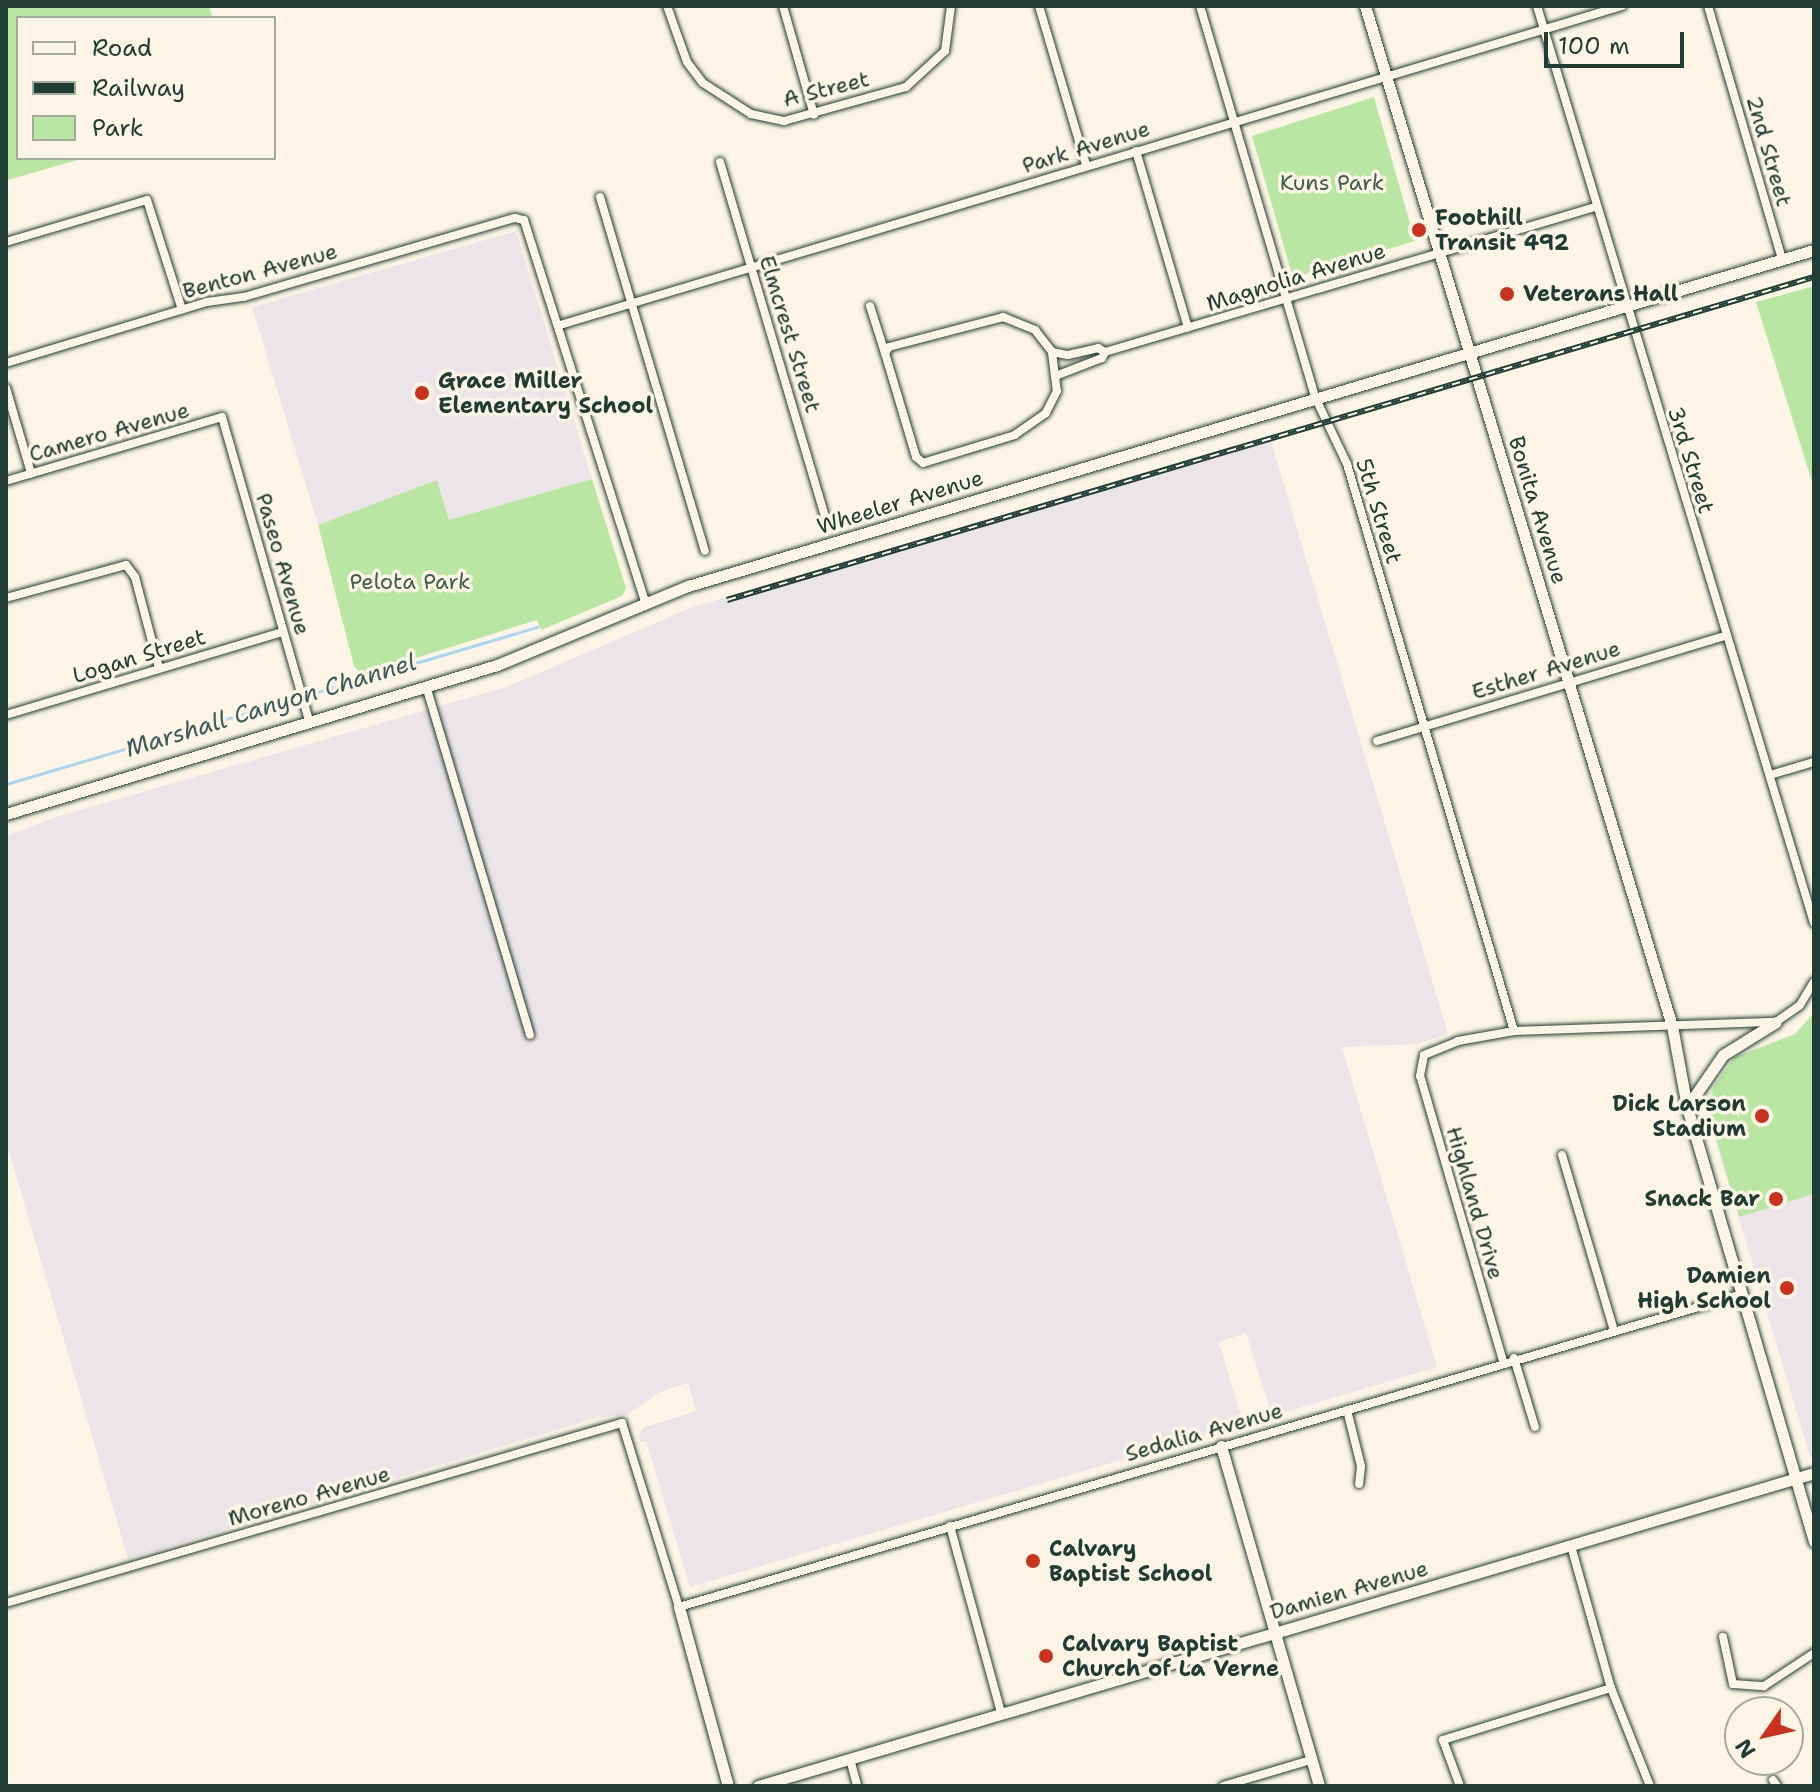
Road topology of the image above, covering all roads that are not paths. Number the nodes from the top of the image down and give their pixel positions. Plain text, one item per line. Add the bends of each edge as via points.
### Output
1 (667, 6) edge
2 (783, 6) edge
3 (951, 6) edge
4 (1039, 6) edge
5 (1200, 6) edge
6 (1365, 6) edge
7 (1537, 6) edge
8 (1622, 6) edge
9 (1708, 6) edge
10 (1544, 30) junction
11 (1387, 77) junction
12 (814, 115) junction
13 (1235, 121) junction
14 (1136, 151) junction
15 (720, 162) dead end
16 (1086, 165) junction
17 (600, 197) dead end
18 (1595, 207) junction
19 (6, 242) edge
20 (1814, 250) edge
21 (1439, 253) junction
22 (1782, 259) junction
23 (751, 266) junction
24 (1288, 300) junction
25 (631, 302) junction
26 (870, 306) dead end
27 (1626, 307) junction
28 (182, 310) junction
29 (560, 325) junction
30 (1188, 328) junction
31 (1052, 352) junction
32 (1105, 352) junction
33 (885, 353) junction
34 (1470, 356) junction
35 (6, 363) edge
36 (1058, 375) junction
37 (6, 388) edge
38 (1316, 399) junction
39 (222, 417) joint
40 (31, 473) junction
41 (6, 481) edge
42 (825, 516) dead end
43 (705, 551) dead end
44 (6, 598) edge
45 (645, 602) junction
46 (283, 632) junction
47 (1725, 636) junction
48 (159, 668) junction
49 (1569, 682) junction
50 (426, 686) junction
51 (6, 715) edge
52 (309, 721) junction
53 (1425, 725) junction
54 (1377, 741) dead end
55 (1814, 762) edge
56 (1770, 775) junction
57 (6, 814) edge
58 (1814, 923) edge
59 (1814, 982) edge
60 (1776, 1022) junction
61 (1672, 1026) junction
62 (1514, 1031) junction
63 (530, 1035) dead end
64 (1687, 1107) junction
65 (1562, 1155) dead end
66 (1739, 1295) junction
67 (1614, 1330) junction
68 (1514, 1358) junction
69 (1503, 1361) junction
70 (1347, 1410) junction
71 (1535, 1427) dead end
72 (1221, 1446) junction
73 (1814, 1473) edge
74 (1794, 1479) junction
75 (1359, 1484) dead end
76 (950, 1526) junction
77 (1814, 1542) edge
78 (1571, 1546) junction
79 (6, 1603) edge
80 (679, 1607) junction
81 (1277, 1632) junction
82 (1723, 1637) dead end
83 (1814, 1653) edge
84 (1611, 1688) junction
85 (1001, 1712) junction
86 (850, 1759) junction
87 (1311, 1760) junction
88 (728, 1786) edge
89 (758, 1786) edge
90 (857, 1786) edge
91 (1223, 1786) edge
92 (1319, 1786) edge
93 (1460, 1786) edge
94 (1650, 1786) edge

1 - 12 street, A Street via 687,62 725,100 765,119
2 - 12 street
3 - 12 street, A Street via 945,51 929,70 906,87
4 - 16 street
5 - 13 street, 5th Street
6 - 11 main road, Bonita Avenue
7 - 10 street, 3rd Street
8 - 10 street, Park Avenue
9 - 22 street, 2nd Street
10 - 11 street, Park Avenue
10 - 18 street, 3rd Street
11 - 13 street, Park Avenue
11 - 21 main road, Bonita Avenue
13 - 14 street, Park Avenue
13 - 24 street, 5th Street
14 - 16 street, Park Avenue
14 - 30 street
15 - 23 street, Elmcrest Street
16 - 23 street, Park Avenue
17 - 25 street
18 - 21 street, Magnolia Avenue
18 - 27 street, 3rd Street
19 - 28 street via 147,200
20 - 22 main road, Wheeler Avenue
21 - 24 street, Magnolia Avenue
21 - 34 main road, Bonita Avenue
22 - 27 main road, Wheeler Avenue
23 - 25 street, Park Avenue
23 - 42 street, Elmcrest Street
24 - 30 street, Magnolia Avenue
24 - 38 street, 5th Street
25 - 29 street, Park Avenue
25 - 43 street
26 - 33 street
27 - 34 main road, Wheeler Avenue
27 - 47 street, 3rd Street
28 - 29 street, Benton Avenue via 524,220
28 - 35 street, Benton Avenue
29 - 45 street
30 - 32 street, Magnolia Avenue
31 - 32 street, Magnolia Avenue
31 - 33 street via 1035,330 1003,317 889,347
31 - 36 street
32 - 36 street via 1102,358
33 - 36 street via 916,457 923,463 1031,428 1046,413
34 - 38 main road, Wheeler Avenue
34 - 49 main road, Bonita Avenue
37 - 40 street
38 - 45 main road, Wheeler Avenue
38 - 53 street, 5th Street via 1347,464
39 - 40 street, Camero Avenue
39 - 46 street, Paseo Avenue
40 - 41 street, Camero Avenue
44 - 48 street via 126,565 135,577
45 - 50 main road, Wheeler Avenue via 550,646
46 - 48 street, Logan Street
46 - 52 street, Paseo Avenue
47 - 49 street, Esther Avenue
47 - 56 street, 3rd Street
48 - 51 street, Logan Street
49 - 53 street, Esther Avenue
49 - 61 main road, Bonita Avenue
50 - 52 main road, Wheeler Avenue
50 - 63 street
52 - 57 main road, Wheeler Avenue
53 - 54 street, Esther Avenue
53 - 62 street, 5th Street
55 - 56 street
56 - 58 street, 3rd Street
59 - 60 street via 1800,1005
60 - 61 street
60 - 64 main road via 1723,1055
61 - 62 street
61 - 64 main road, Bonita Avenue
62 - 69 street, Highland Drive via 1458,1041 1424,1055 1420,1076
64 - 66 main road, Bonita Avenue
65 - 67 street
66 - 67 street, Sedalia Avenue
66 - 74 main road, Bonita Avenue
67 - 68 street, Sedalia Avenue
68 - 69 street, Sedalia Avenue
68 - 71 street
69 - 70 street, Sedalia Avenue
70 - 72 street, Sedalia Avenue
70 - 75 street via 1361,1466
72 - 76 street, Sedalia Avenue
72 - 81 main road
73 - 74 main road, Damien Avenue
74 - 77 main road, Bonita Avenue
74 - 78 main road, Damien Avenue
76 - 80 street, Sedalia Avenue
76 - 85 street
78 - 81 main road, Damien Avenue
78 - 84 street
79 - 80 street, Moreno Avenue via 622,1423
80 - 88 main road
81 - 85 main road, Damien Avenue
81 - 87 main road
82 - 83 street via 1733,1684 1764,1686
84 - 93 street via 1443,1740
84 - 94 street
85 - 86 main road, Damien Avenue
86 - 89 main road, Damien Avenue
86 - 90 street
87 - 91 street
87 - 92 main road

